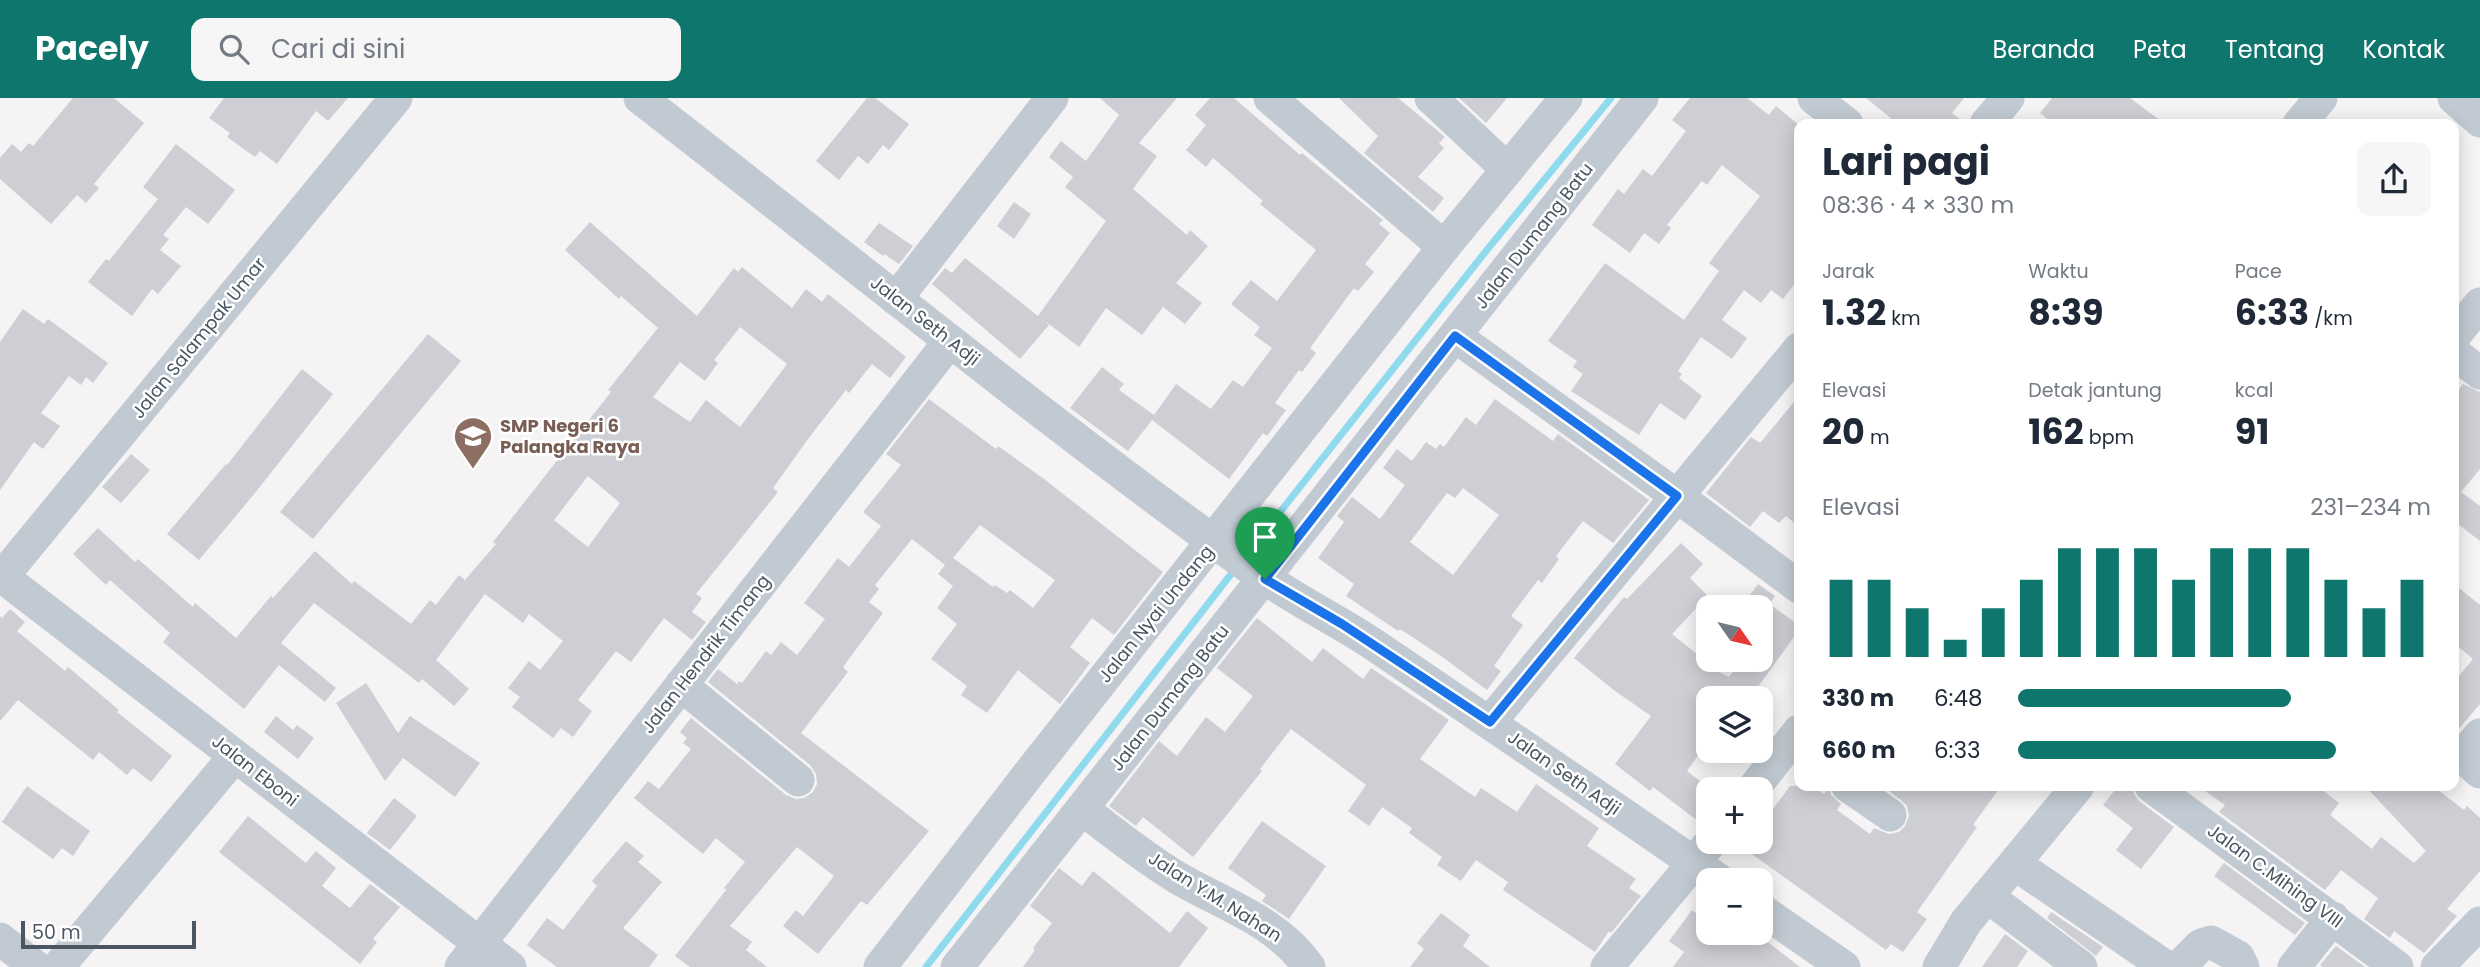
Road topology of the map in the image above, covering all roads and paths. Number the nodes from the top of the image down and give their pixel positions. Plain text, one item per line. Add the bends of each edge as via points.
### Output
1 (396, 98) edge
2 (640, 98) edge
3 (1052, 98) edge
4 (1270, 98) edge
5 (1432, 98) edge
6 (1566, 98) edge
7 (1642, 98) edge
8 (1814, 98) edge
9 (2007, 98) edge
10 (2321, 98) edge
11 (2454, 98) edge
12 (1841, 119) edge
13 (1990, 119) edge
14 (2303, 119) edge
15 (2480, 121) edge
16 (1507, 169) junction
17 (1444, 247) junction
18 (896, 299) junction
19 (2480, 304) edge
20 (2459, 330) edge
21 (1455, 336) junction
22 (950, 341) junction
23 (1794, 355) edge
24 (2459, 357) edge
25 (2480, 373) edge
26 (1677, 496) junction
27 (1217, 544) junction
28 (1259, 575) junction
29 (1, 576) edge
30 (1794, 583) edge
31 (681, 685) junction
32 (1490, 722) junction
33 (1794, 744) edge
34 (235, 756) junction
35 (1764, 777) edge
36 (798, 780) dead end
37 (1855, 791) edge
38 (2069, 791) edge
39 (2158, 791) edge
40 (1082, 809) junction
41 (1890, 816) dead end
42 (1708, 862) edge
43 (2015, 864) junction
44 (1987, 896) junction
45 (1773, 918) edge
46 (2333, 918) junction
47 (2480, 923) edge
48 (0, 939) edge
49 (471, 956) edge
50 (36, 967) edge
51 (58, 967) edge
52 (510, 967) edge
53 (880, 967) edge
54 (957, 967) edge
55 (1309, 967) edge
56 (1607, 967) edge
57 (1844, 967) edge
58 (1939, 967) edge
59 (2081, 967) edge
60 (2166, 967) edge
61 (2179, 967) edge
62 (2243, 967) edge
63 (2294, 967) edge
64 (2397, 967) edge
65 (2437, 967) edge

1 - 29 street, Jalan Salampak Umar
2 - 18 street, Jalan Seth Adji
3 - 18 street
4 - 17 street
5 - 16 street
6 - 16 street, Jalan Nyai Undang
7 - 21 street, Jalan Dumang Batu
8 - 12 street
9 - 13 street
10 - 14 street
11 - 15 street
16 - 17 street, Jalan Nyai Undang
17 - 27 street, Jalan Nyai Undang
18 - 22 street, Jalan Seth Adji
19 - 20 street
21 - 26 street
21 - 28 street, Jalan Dumang Batu
22 - 27 street, Jalan Seth Adji
22 - 31 street, Jalan Hendrik Timang
23 - 26 street
24 - 25 street
26 - 30 street
26 - 32 street
27 - 28 street, Jalan Seth Adji
27 - 53 street, Jalan Nyai Undang via 1031,771
28 - 32 street, Jalan Seth Adji
28 - 40 street, Jalan Dumang Batu
29 - 34 street, Jalan Eboni
31 - 36 street
31 - 49 street, Jalan Hendrik Timang
32 - 42 street, Jalan Seth Adji
33 - 35 street
34 - 49 street, Jalan Eboni
34 - 51 street
37 - 41 street
38 - 43 street
39 - 46 street, Jalan C.Mihing VIII
40 - 54 street, Jalan Dumang Batu
40 - 55 street, Jalan Y.M. Nahan via 1176,877 1264,923
42 - 56 street
43 - 44 street
43 - 60 street
44 - 58 street
44 - 59 street
45 - 57 street
46 - 63 street
46 - 64 street, Jalan C.Mihing VIII
47 - 65 street
48 - 50 street
49 - 52 street, Jalan Eboni
61 - 62 street via 2201,945 2211,942 2238,957

